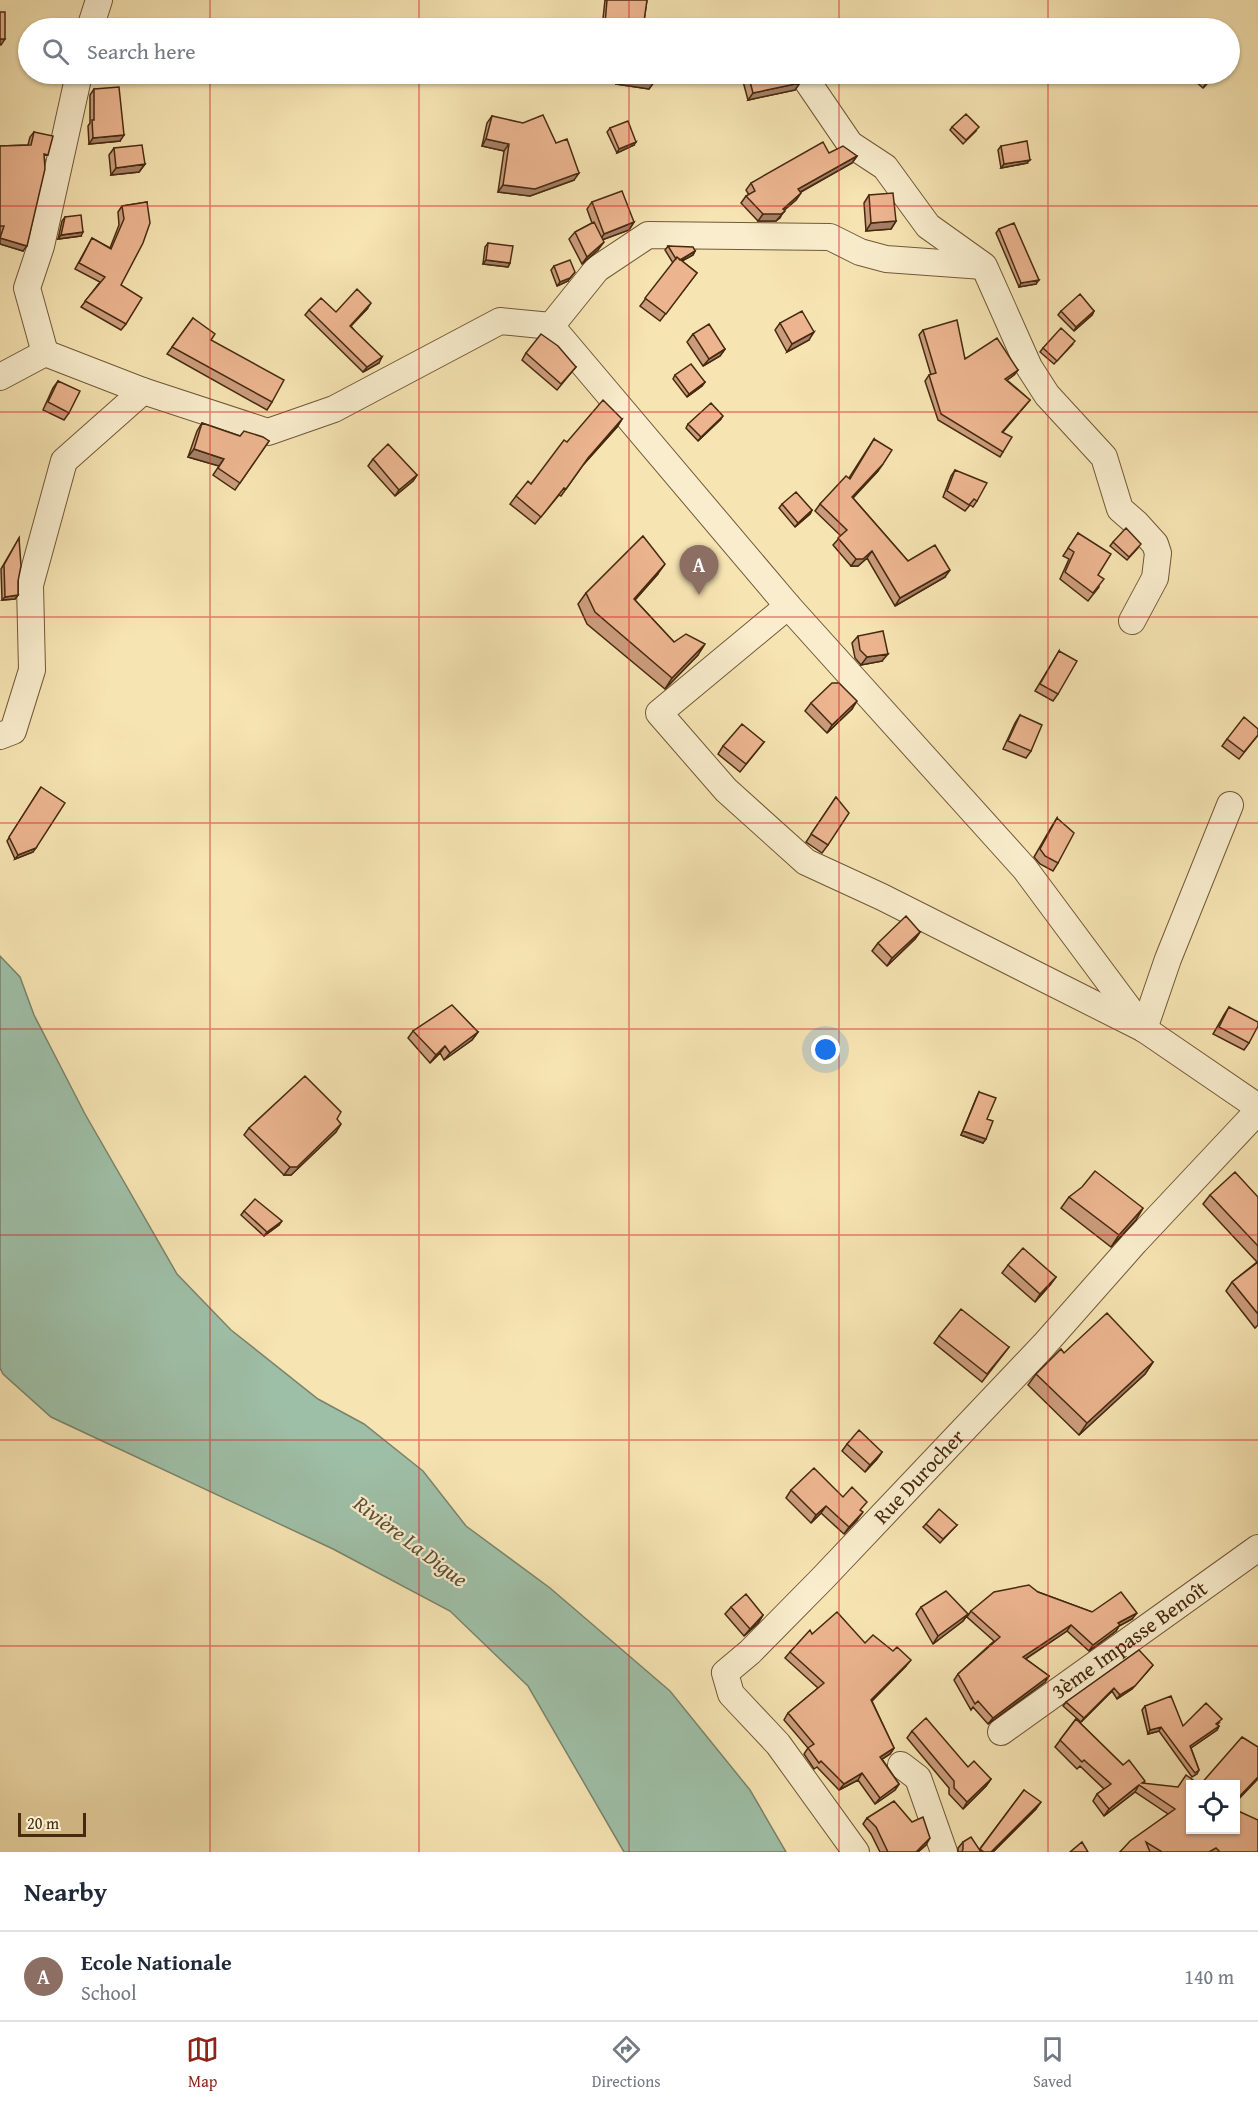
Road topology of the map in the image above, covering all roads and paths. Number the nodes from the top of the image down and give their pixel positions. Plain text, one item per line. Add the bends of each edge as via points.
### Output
1 (99, 0) edge
2 (93, 18) edge
3 (77, 84) edge
4 (809, 84) edge
5 (984, 267) junction
6 (551, 326) junction
7 (45, 353) junction
8 (0, 377) edge
9 (143, 391) junction
10 (788, 606) junction
11 (1132, 621) dead end
12 (0, 736) edge
13 (1230, 805) dead end
14 (1144, 1029) junction
15 (1258, 1109) edge
16 (1258, 1548) edge
17 (1001, 1732) dead end
18 (901, 1765) dead end
19 (856, 1852) edge
20 (944, 1852) edge

1 - 2 street
3 - 7 street via 41,246 27,288
4 - 5 street via 850,144 885,167 928,226
5 - 6 street via 886,259 830,237 648,235 597,270
5 - 11 street via 1029,367 1047,395 1104,457 1120,509 1155,544 1155,578
6 - 9 street via 500,321 334,409 268,432
6 - 10 street
7 - 8 street
7 - 9 street
9 - 12 street via 64,461 30,585 32,670 13,731
10 - 14 street via 1025,869
10 - 14 street via 659,713 726,790 806,862
13 - 14 street
14 - 15 street
15 - 19 street, Rue Durocher via 1027,1363 822,1579 725,1673 731,1694 778,1744
16 - 17 street, 3ème Impasse Benoît
18 - 20 street via 918,1778

